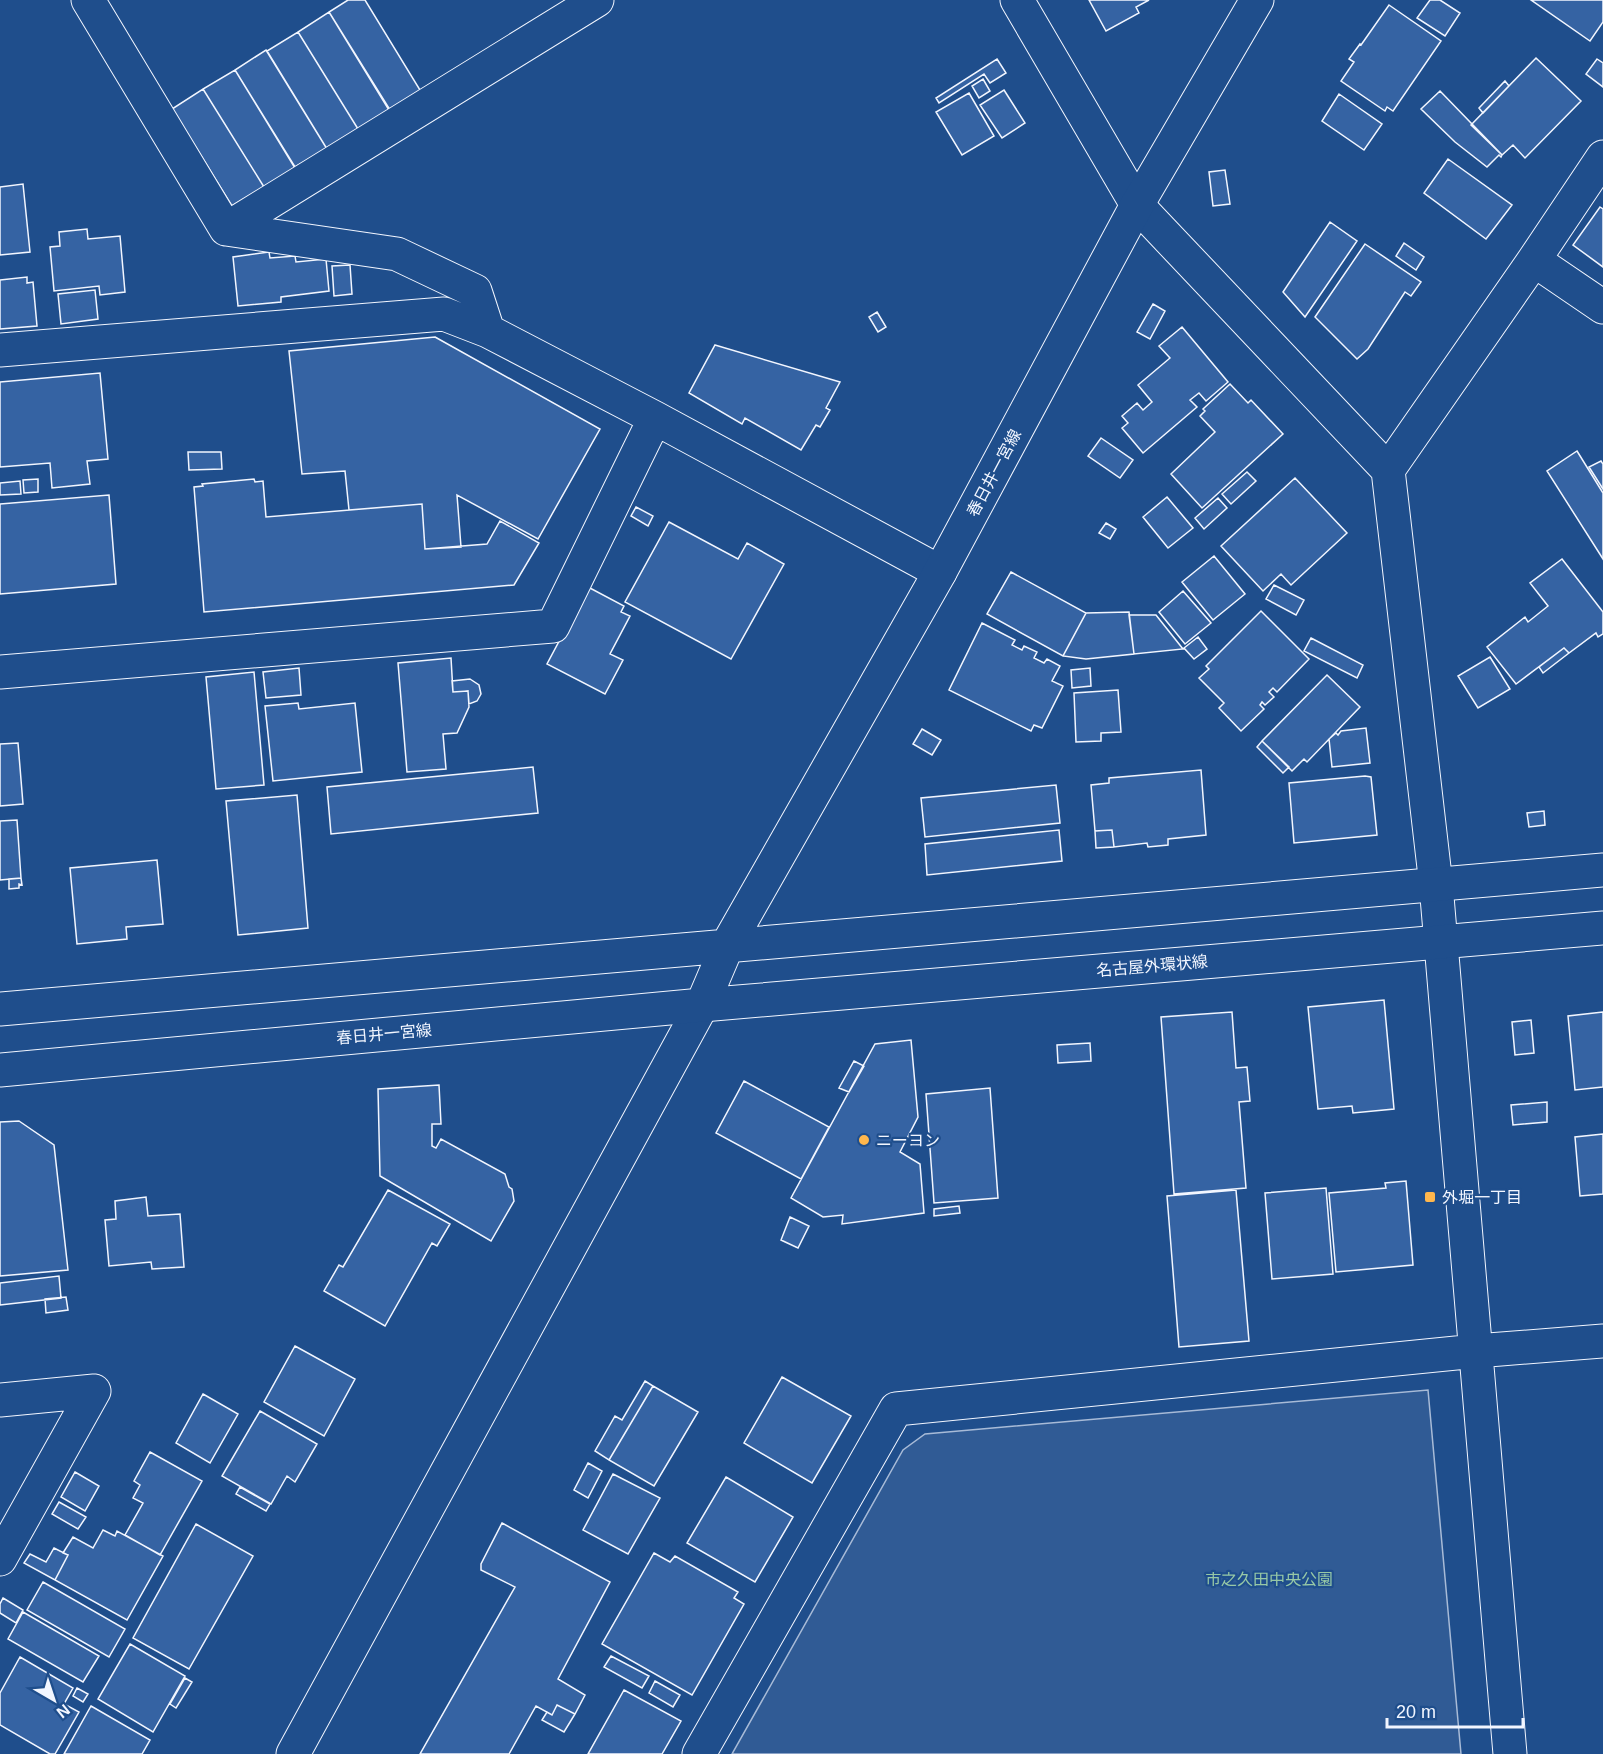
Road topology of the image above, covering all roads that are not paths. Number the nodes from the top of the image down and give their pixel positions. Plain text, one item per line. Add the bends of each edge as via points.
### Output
1 (88, 0) edge
2 (597, 0) edge
3 (1017, 0) edge
4 (1257, 0) edge
5 (1603, 158) edge
6 (1137, 205) junction
7 (226, 229) junction
8 (1534, 260) junction
9 (1603, 307) edge
10 (488, 331) junction
11 (0, 350) edge
12 (655, 418) junction
13 (1388, 470) junction
14 (940, 572) junction
15 (0, 672) edge
16 (1603, 870) edge
17 (1436, 885) junction
18 (1603, 928) edge
19 (1440, 941) junction
20 (728, 944) junction
21 (702, 1005) junction
22 (0, 1009) edge
23 (0, 1070) edge
24 (1603, 1341) edge
25 (1476, 1351) junction
26 (0, 1400) edge
27 (0, 1559) edge
28 (293, 1754) edge
29 (699, 1754) edge
30 (1510, 1754) edge

1 - 7 street
2 - 7 street
3 - 6 street
4 - 6 street, 春日井一宮線
5 - 8 street
6 - 13 street
6 - 14 street, 春日井一宮線
7 - 10 street via 397,254 475,291
8 - 9 street
8 - 13 street
10 - 11 street via 444,314
10 - 12 street
12 - 14 street
12 - 15 street via 553,626
13 - 17 street
14 - 20 street, 春日井一宮線
16 - 17 street
17 - 19 street
17 - 20 street
18 - 19 street, 名古屋外環状線
19 - 21 street, 名古屋外環状線
19 - 25 street
20 - 21 street, 春日井一宮線
20 - 22 street
21 - 23 street, 春日井一宮線
21 - 28 street
24 - 25 street
25 - 29 street via 896,1409
25 - 30 street
26 - 27 street via 94,1391

